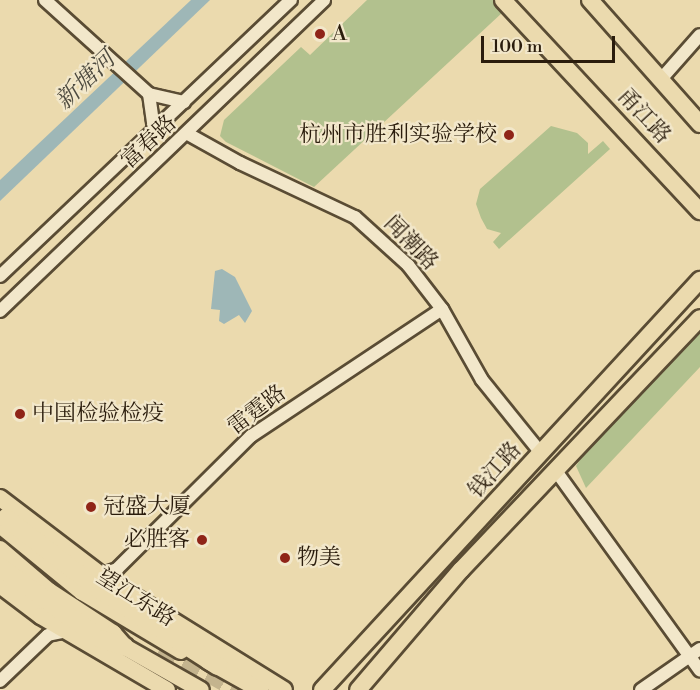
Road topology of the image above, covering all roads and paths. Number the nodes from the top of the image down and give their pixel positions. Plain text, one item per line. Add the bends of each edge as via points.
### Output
1 (45, 0) edge
2 (291, 0) edge
3 (324, 0) edge
4 (503, 0) edge
5 (590, 0) edge
6 (700, 35) edge
7 (662, 78) junction
8 (149, 94) junction
9 (183, 102) junction
10 (700, 124) edge
11 (154, 130) junction
12 (189, 134) junction
13 (700, 212) edge
14 (0, 276) edge
15 (700, 280) edge
16 (442, 309) junction
17 (0, 311) edge
18 (700, 318) edge
19 (541, 453) junction
20 (556, 471) junction
21 (0, 498) edge
22 (3, 521) edge
23 (0, 549) edge
24 (0, 567) edge
25 (117, 569) junction
26 (100, 575) junction
27 (0, 585) edge
28 (117, 587) junction
29 (41, 616) junction
30 (67, 631) junction
31 (48, 635) junction
32 (125, 648) junction
33 (700, 649) edge
34 (688, 654) junction
35 (218, 666) joint
36 (700, 671) edge
37 (0, 681) edge
38 (167, 690) edge
39 (201, 690) edge
40 (260, 690) edge
41 (284, 690) edge
42 (322, 690) edge
43 (358, 690) edge
44 (640, 690) edge

1 - 8 street
2 - 9 street, 富春路
3 - 12 street, 富春路
4 - 13 main road, 甬江路
5 - 7 main road, 甬江路
6 - 7 street
7 - 10 main road, 甬江路
8 - 9 street
8 - 11 street
9 - 11 street, 富春路
11 - 14 street, 富春路
12 - 16 street, 闻潮路 via 240,163 355,217 408,265
12 - 17 street, 富春路
15 - 19 main road, 钱江路
16 - 19 street, 闻潮路 via 482,380
16 - 25 street, 雷霆路 via 251,436
18 - 20 main road, 钱江路
19 - 42 main road, 钱江路
20 - 34 street
20 - 43 main road, 钱江路 via 461,570
21 - 26 main road
22 - 35 highway
23 - 32 main road, 望江东路 via 49,591 113,633
24 - 32 highway via 101,639
25 - 26 street, 雷霆路
25 - 28 street
26 - 28 main road
27 - 29 main road
28 - 41 main road
29 - 30 main road
29 - 31 street
30 - 31 street
30 - 38 main road
31 - 37 street
32 - 39 main road, 望江东路
33 - 34 street
34 - 36 street
34 - 44 street
35 - 40 main road

